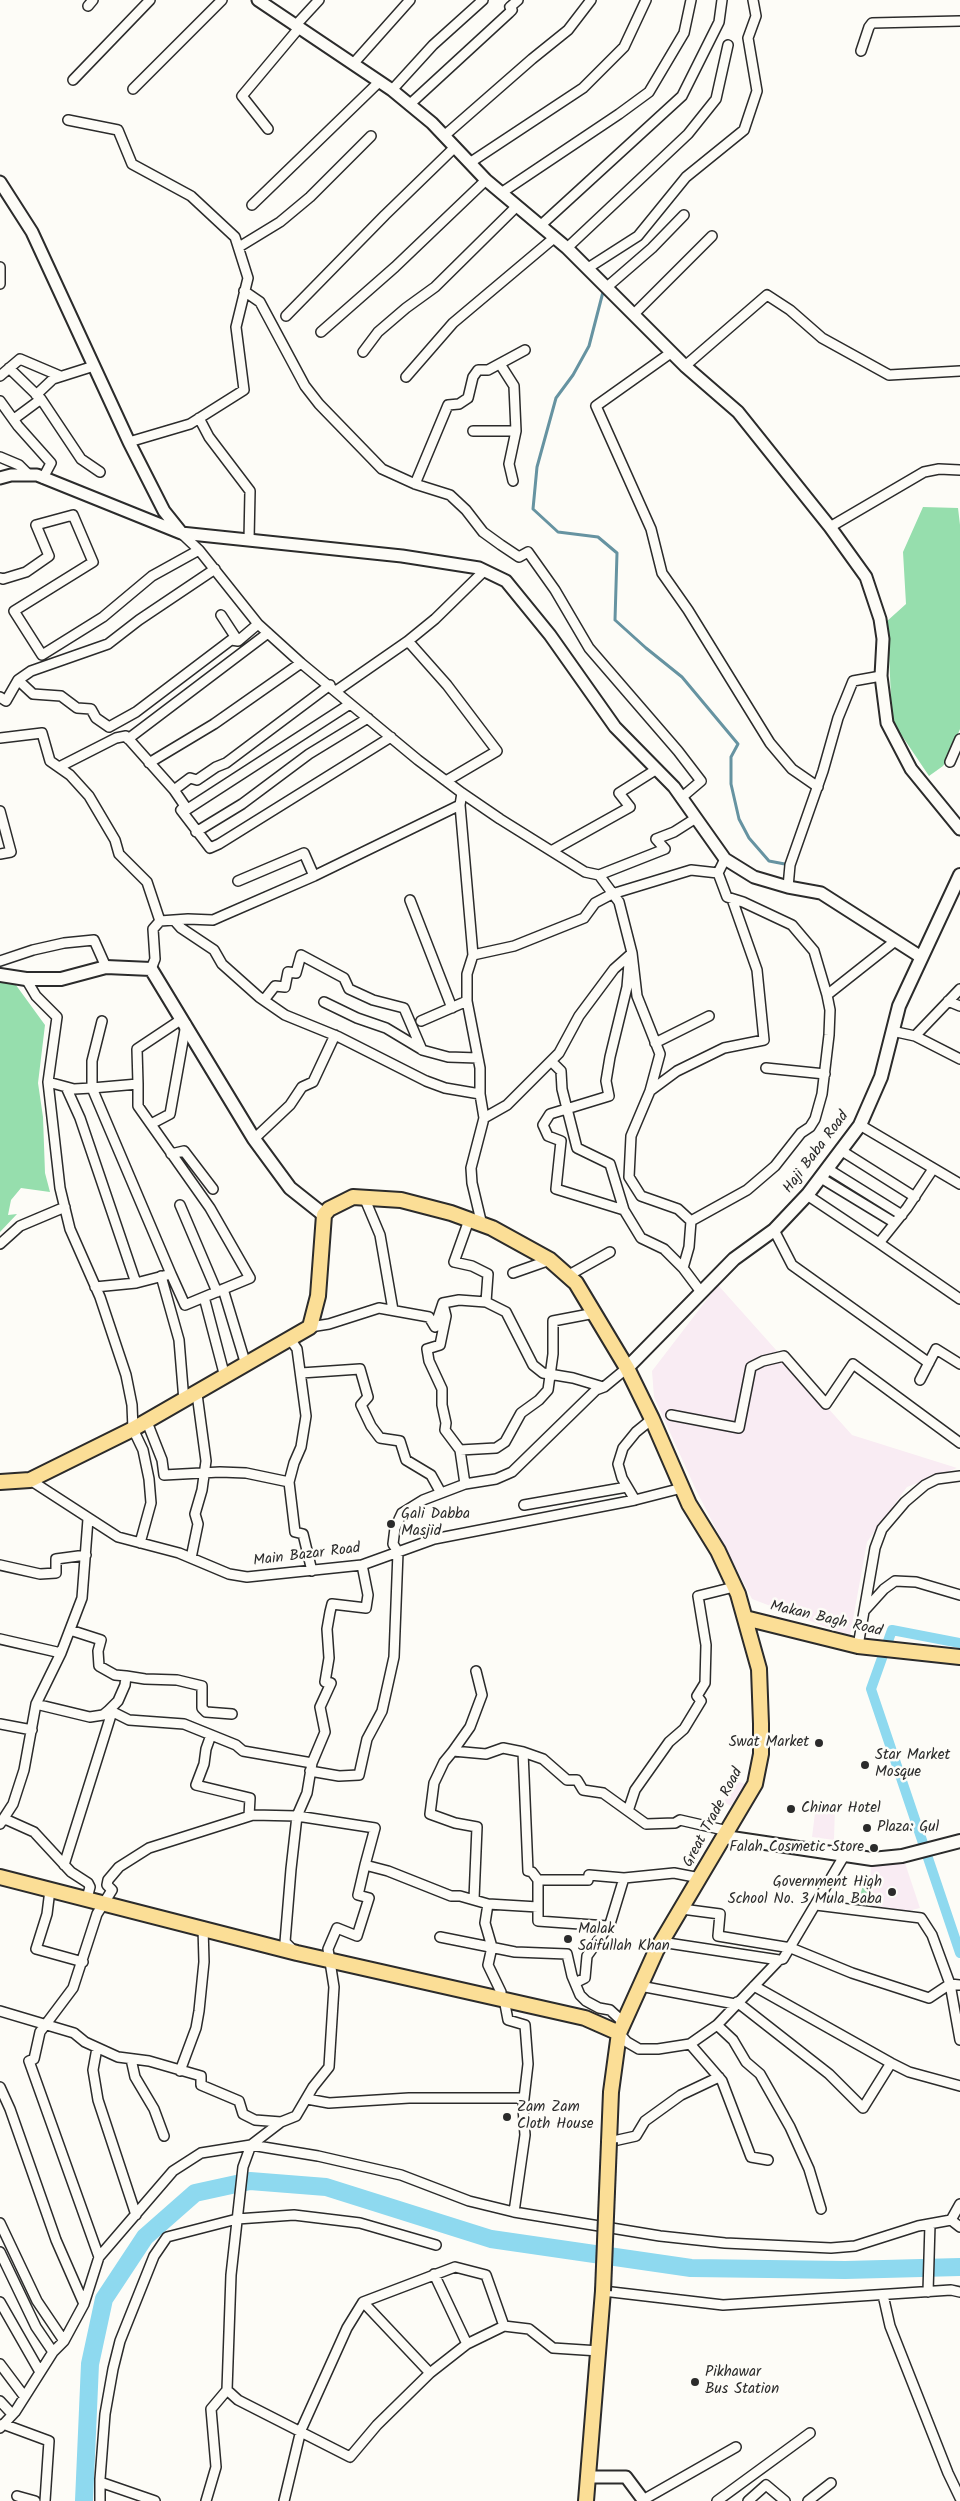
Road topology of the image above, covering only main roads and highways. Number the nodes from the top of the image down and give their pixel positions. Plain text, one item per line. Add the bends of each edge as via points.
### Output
1 (960, 876) edge
2 (0, 974) edge
3 (324, 1215) junction
4 (627, 1368) junction
5 (0, 1482) edge
6 (746, 1618) junction
7 (960, 1657) edge
8 (727, 1834) junction
9 (955, 1843) edge
10 (0, 1877) edge
11 (621, 2027) junction
12 (586, 2501) edge

1 - 4 main road, Haji Baba Road via 899,1006 882,1077 860,1125 807,1195 774,1230 734,1259
2 - 3 main road via 26,979 61,979 106,967 150,969 254,1139 290,1188
3 - 4 main road, Great Trade Road via 353,1197 401,1200 492,1228 550,1260 569,1275
3 - 5 main road via 318,1296 310,1327 147,1422 30,1480
4 - 6 main road, Great Trade Road via 688,1504 718,1551
6 - 7 main road, Makan Bagh Road via 865,1647
6 - 8 main road, Great Trade Road via 758,1669 761,1754 755,1784
8 - 9 main road via 872,1859 902,1856
8 - 11 main road, Great Trade Road via 661,1942
10 - 11 main road via 297,1953
11 - 12 main road, Great Trade Road, bridge via 612,2092 603,2291

